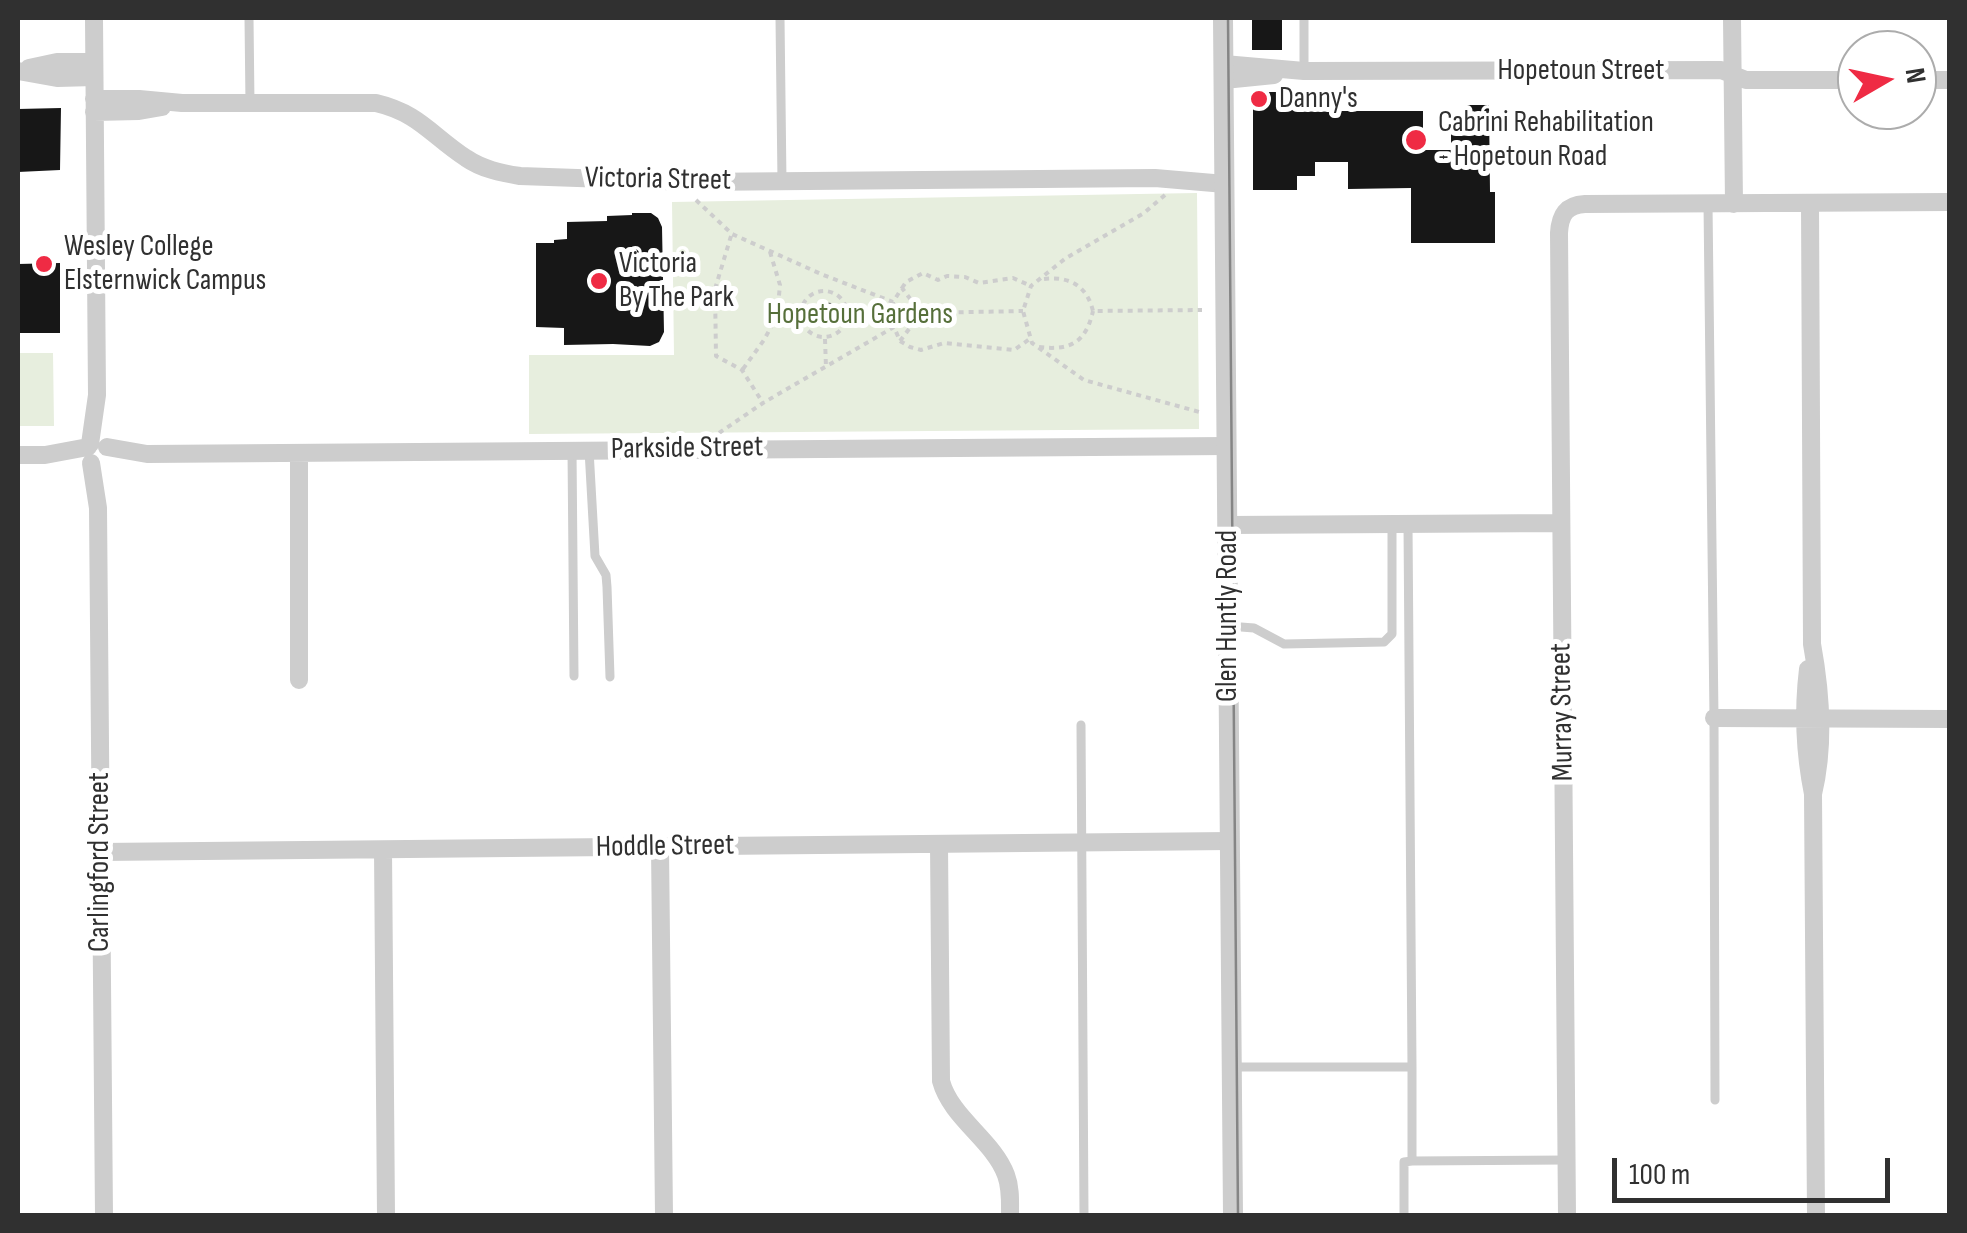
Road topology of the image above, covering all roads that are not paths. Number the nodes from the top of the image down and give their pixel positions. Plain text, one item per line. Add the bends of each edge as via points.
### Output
1 (94, 18) edge
2 (250, 18) edge
3 (780, 18) edge
4 (1223, 18) edge
5 (1304, 18) edge
6 (1732, 18) edge
7 (94, 69) junction
8 (18, 71) edge
9 (1304, 71) junction
10 (1224, 72) junction
11 (1733, 75) junction
12 (1837, 80) edge
13 (250, 104) junction
14 (94, 105) junction
15 (1225, 177) junction
16 (782, 182) junction
17 (1950, 202) edge
18 (1810, 203) junction
19 (1708, 204) junction
20 (1734, 204) junction
21 (1227, 446) junction
22 (580, 450) junction
23 (299, 453) junction
24 (98, 454) junction
25 (18, 455) edge
26 (1561, 523) junction
27 (1228, 524) junction
28 (1400, 524) junction
29 (1228, 626) junction
30 (574, 676) dead end
31 (610, 677) dead end
32 (298, 680) dead end
33 (1714, 718) junction
34 (1813, 719) junction
35 (1950, 719) edge
36 (1082, 725) dead end
37 (1230, 841) junction
38 (1082, 843) junction
39 (939, 844) junction
40 (660, 847) junction
41 (384, 850) junction
42 (100, 852) junction
43 (1232, 1066) junction
44 (1412, 1067) junction
45 (1715, 1100) dead end
46 (1567, 1160) junction
47 (1412, 1162) junction
48 (104, 1216) edge
49 (386, 1216) edge
50 (664, 1216) edge
51 (1010, 1216) edge
52 (1084, 1216) edge
53 (1233, 1216) edge
54 (1404, 1216) edge
55 (1567, 1216) edge
56 (1816, 1216) edge

1 - 7 street, Carlingford Street
2 - 13 lane
3 - 16 lane
4 - 10 street, Glen Huntly Road
5 - 9 lane
6 - 11 street
7 - 8 street via 57,78
7 - 14 street, Carlingford Street
9 - 10 street, Hopetoun Street
9 - 11 street, Hopetoun Street
10 - 15 street, Glen Huntly Road
11 - 12 street, Hopetoun Street
11 - 20 street
13 - 14 street, Victoria Street via 182,103 138,111
13 - 16 street, Victoria Street via 391,106 479,166 520,176
14 - 24 street, Carlingford Street
15 - 16 street, Victoria Street via 1162,185
15 - 21 street, Glen Huntly Road
17 - 18 street
18 - 20 street
18 - 34 street via 1807,674
19 - 20 street
19 - 26 street, Murray Street via 1577,205 1562,216
19 - 33 lane
21 - 22 street, Parkside Street
21 - 27 street, Glen Huntly Road
22 - 23 street, Parkside Street
22 - 30 lane
22 - 31 lane via 596,556 606,575
23 - 24 street, Parkside Street
23 - 32 street
24 - 25 street, Parkside Street
24 - 42 street, Carlingford Street
26 - 28 street
26 - 46 street, Murray Street
27 - 28 street
27 - 29 street, Glen Huntly Road
28 - 29 lane via 1392,634 1384,642 1284,644 1254,628
28 - 44 lane
29 - 37 street, Glen Huntly Road
33 - 34 street
33 - 45 lane
34 - 35 street
34 - 56 street via 1819,768
36 - 38 lane
37 - 38 street, Hoddle Street
37 - 43 street, Glen Huntly Road
38 - 39 street, Hoddle Street
38 - 52 lane
39 - 40 street, Hoddle Street
39 - 51 street via 942,1087 1004,1170
40 - 41 street, Hoddle Street
40 - 50 street
41 - 42 street, Hoddle Street
41 - 49 street
42 - 48 street, Carlingford Street
43 - 44 lane
43 - 53 street, Glen Huntly Road
44 - 47 lane
46 - 47 lane
46 - 55 street, Murray Street
47 - 54 lane via 1404,1162

